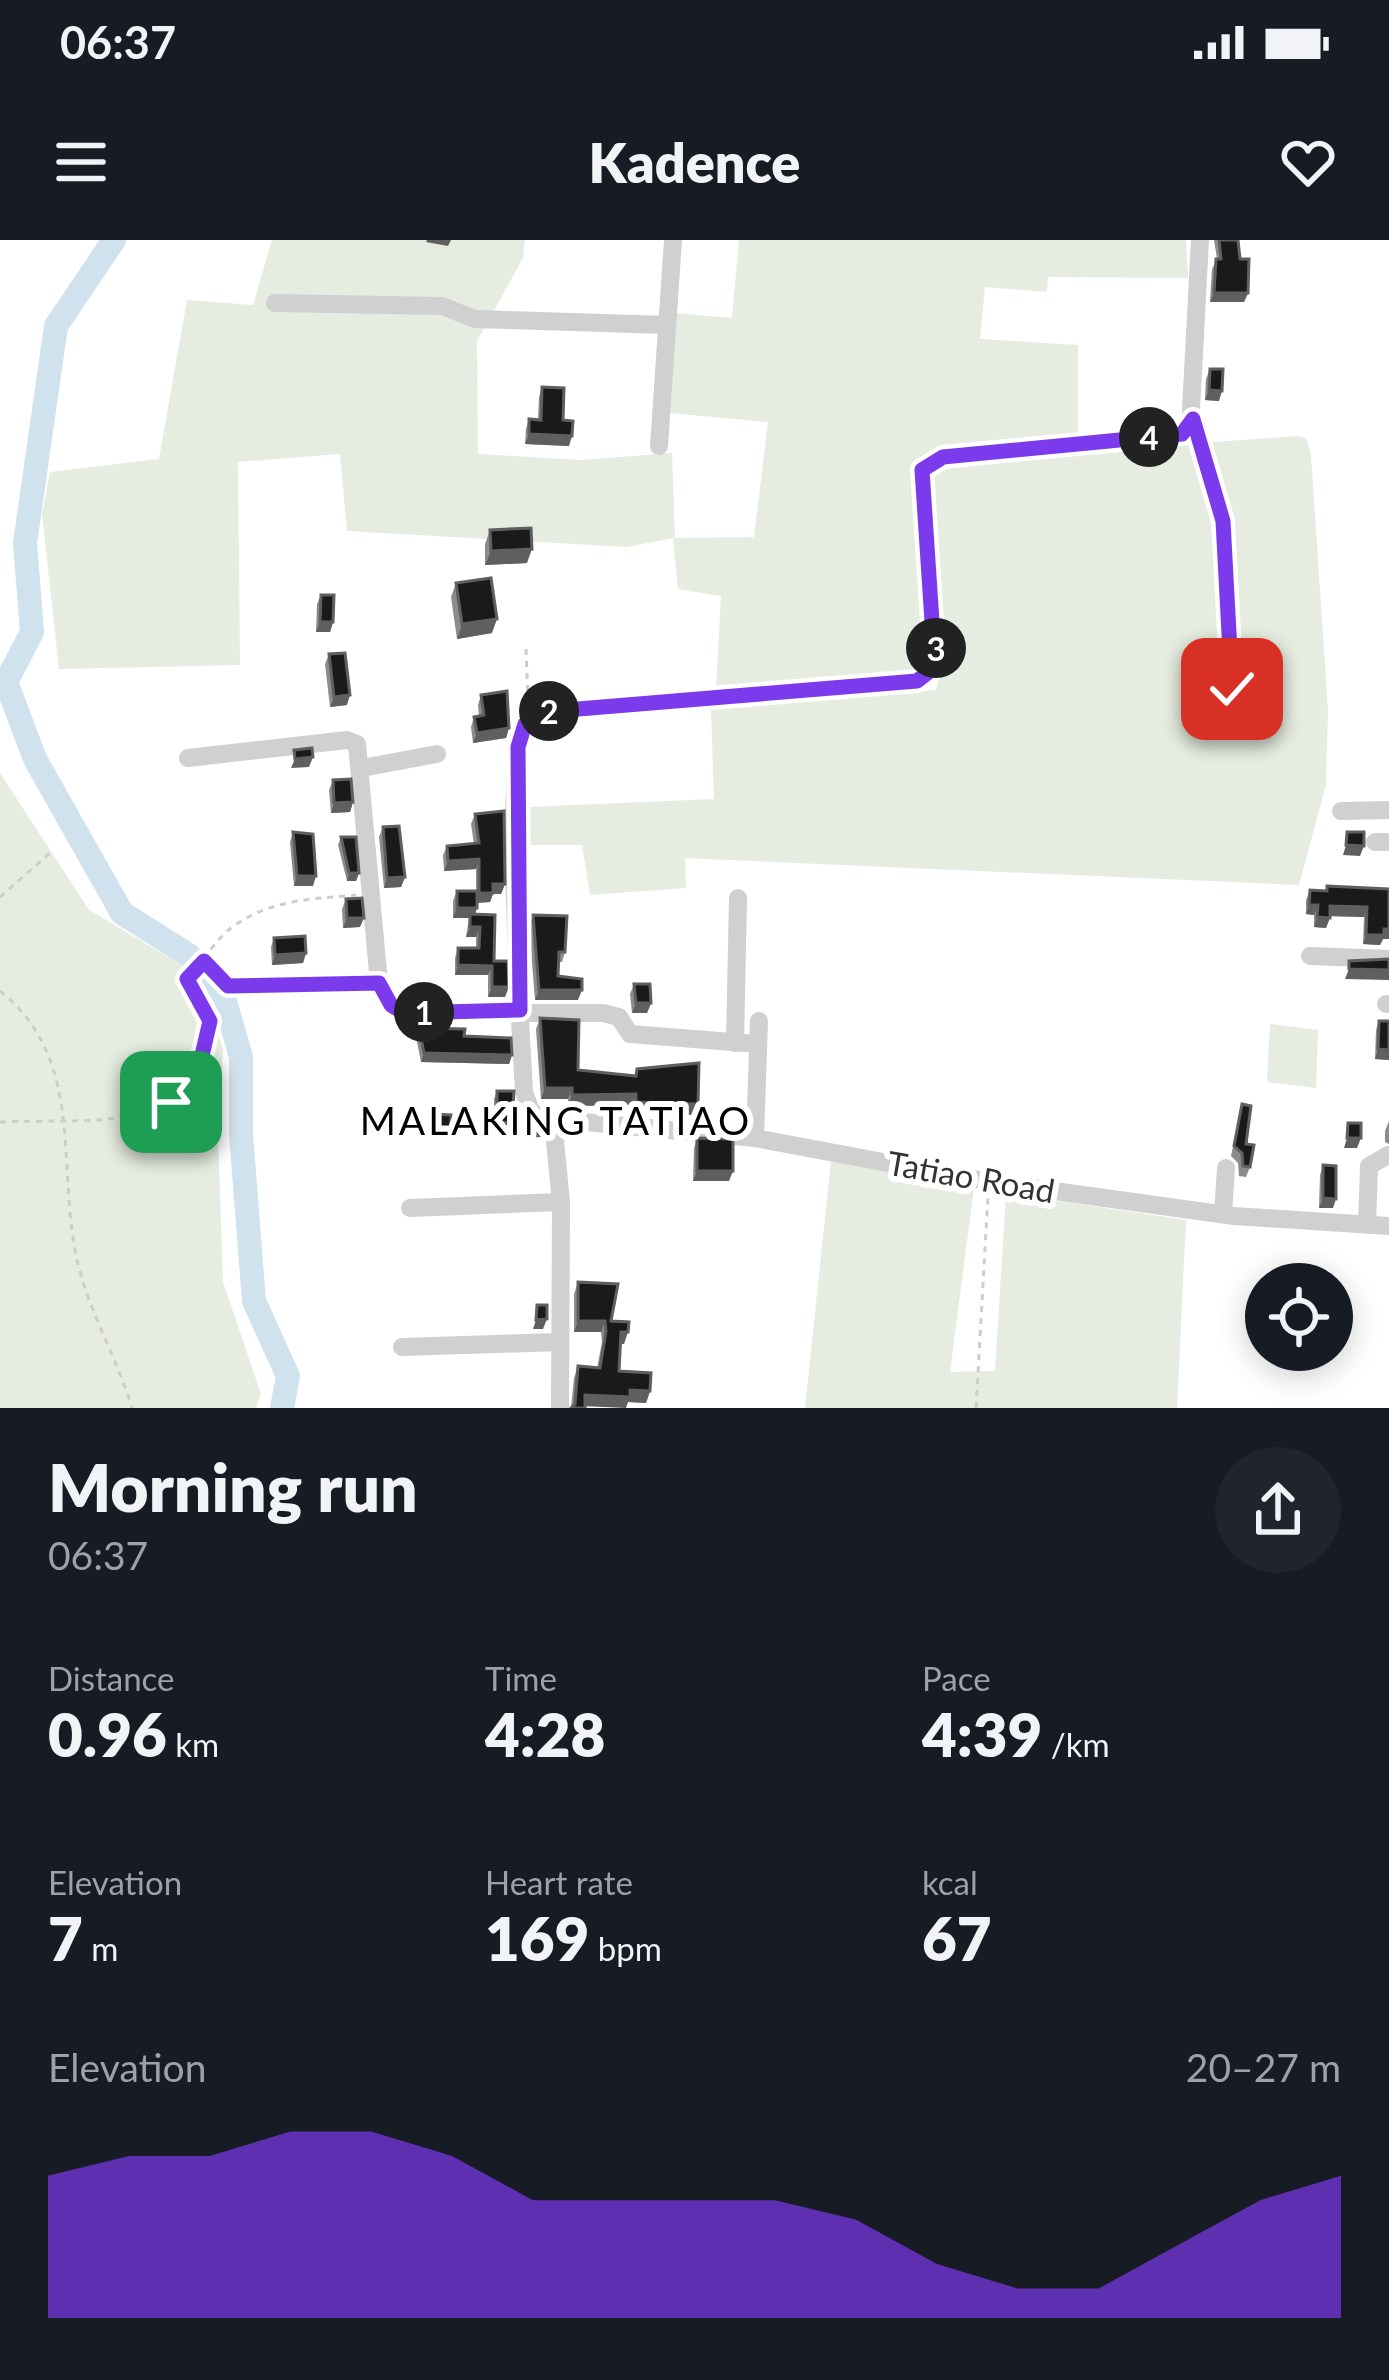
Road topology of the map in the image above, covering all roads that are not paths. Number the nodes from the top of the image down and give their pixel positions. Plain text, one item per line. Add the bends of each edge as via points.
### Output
1 (673, 240) edge
2 (1200, 240) edge
3 (275, 303) dead end
4 (666, 325) junction
5 (659, 446) dead end
6 (436, 754) dead end
7 (188, 758) dead end
8 (362, 768) junction
9 (1389, 810) edge
10 (1341, 811) dead end
11 (738, 898) dead end
12 (1310, 956) dead end
13 (1389, 959) edge
14 (520, 1010) junction
15 (759, 1022) dead end
16 (735, 1043) junction
17 (758, 1044) junction
18 (554, 1120) junction
19 (755, 1138) junction
20 (1388, 1155) edge
21 (1226, 1168) dead end
22 (561, 1202) junction
23 (410, 1208) dead end
24 (1223, 1214) junction
25 (1367, 1224) junction
26 (1389, 1226) edge
27 (559, 1342) junction
28 (402, 1347) dead end
29 (560, 1408) edge

1 - 4 street
2 - 14 street via 1193,419 1182,434 943,457 922,470 936,641 935,667 917,681 564,708 525,724 518,747
3 - 4 street via 442,306 476,319
4 - 5 street
6 - 8 street
7 - 8 street via 347,740 357,744
8 - 14 street via 379,983 391,1005 404,1013
9 - 10 street
11 - 16 street
12 - 13 street
14 - 16 street via 603,1013 619,1017 630,1034
14 - 18 street via 524,1092 531,1111
15 - 17 street
16 - 17 street
17 - 19 street
18 - 19 street, Tatiao Road
18 - 22 street
19 - 24 street, Tatiao Road
20 - 25 street via 1369,1166
21 - 24 street
22 - 23 street
22 - 27 street
24 - 25 street, Tatiao Road
25 - 26 street, Tatiao Road
27 - 28 street
27 - 29 street

